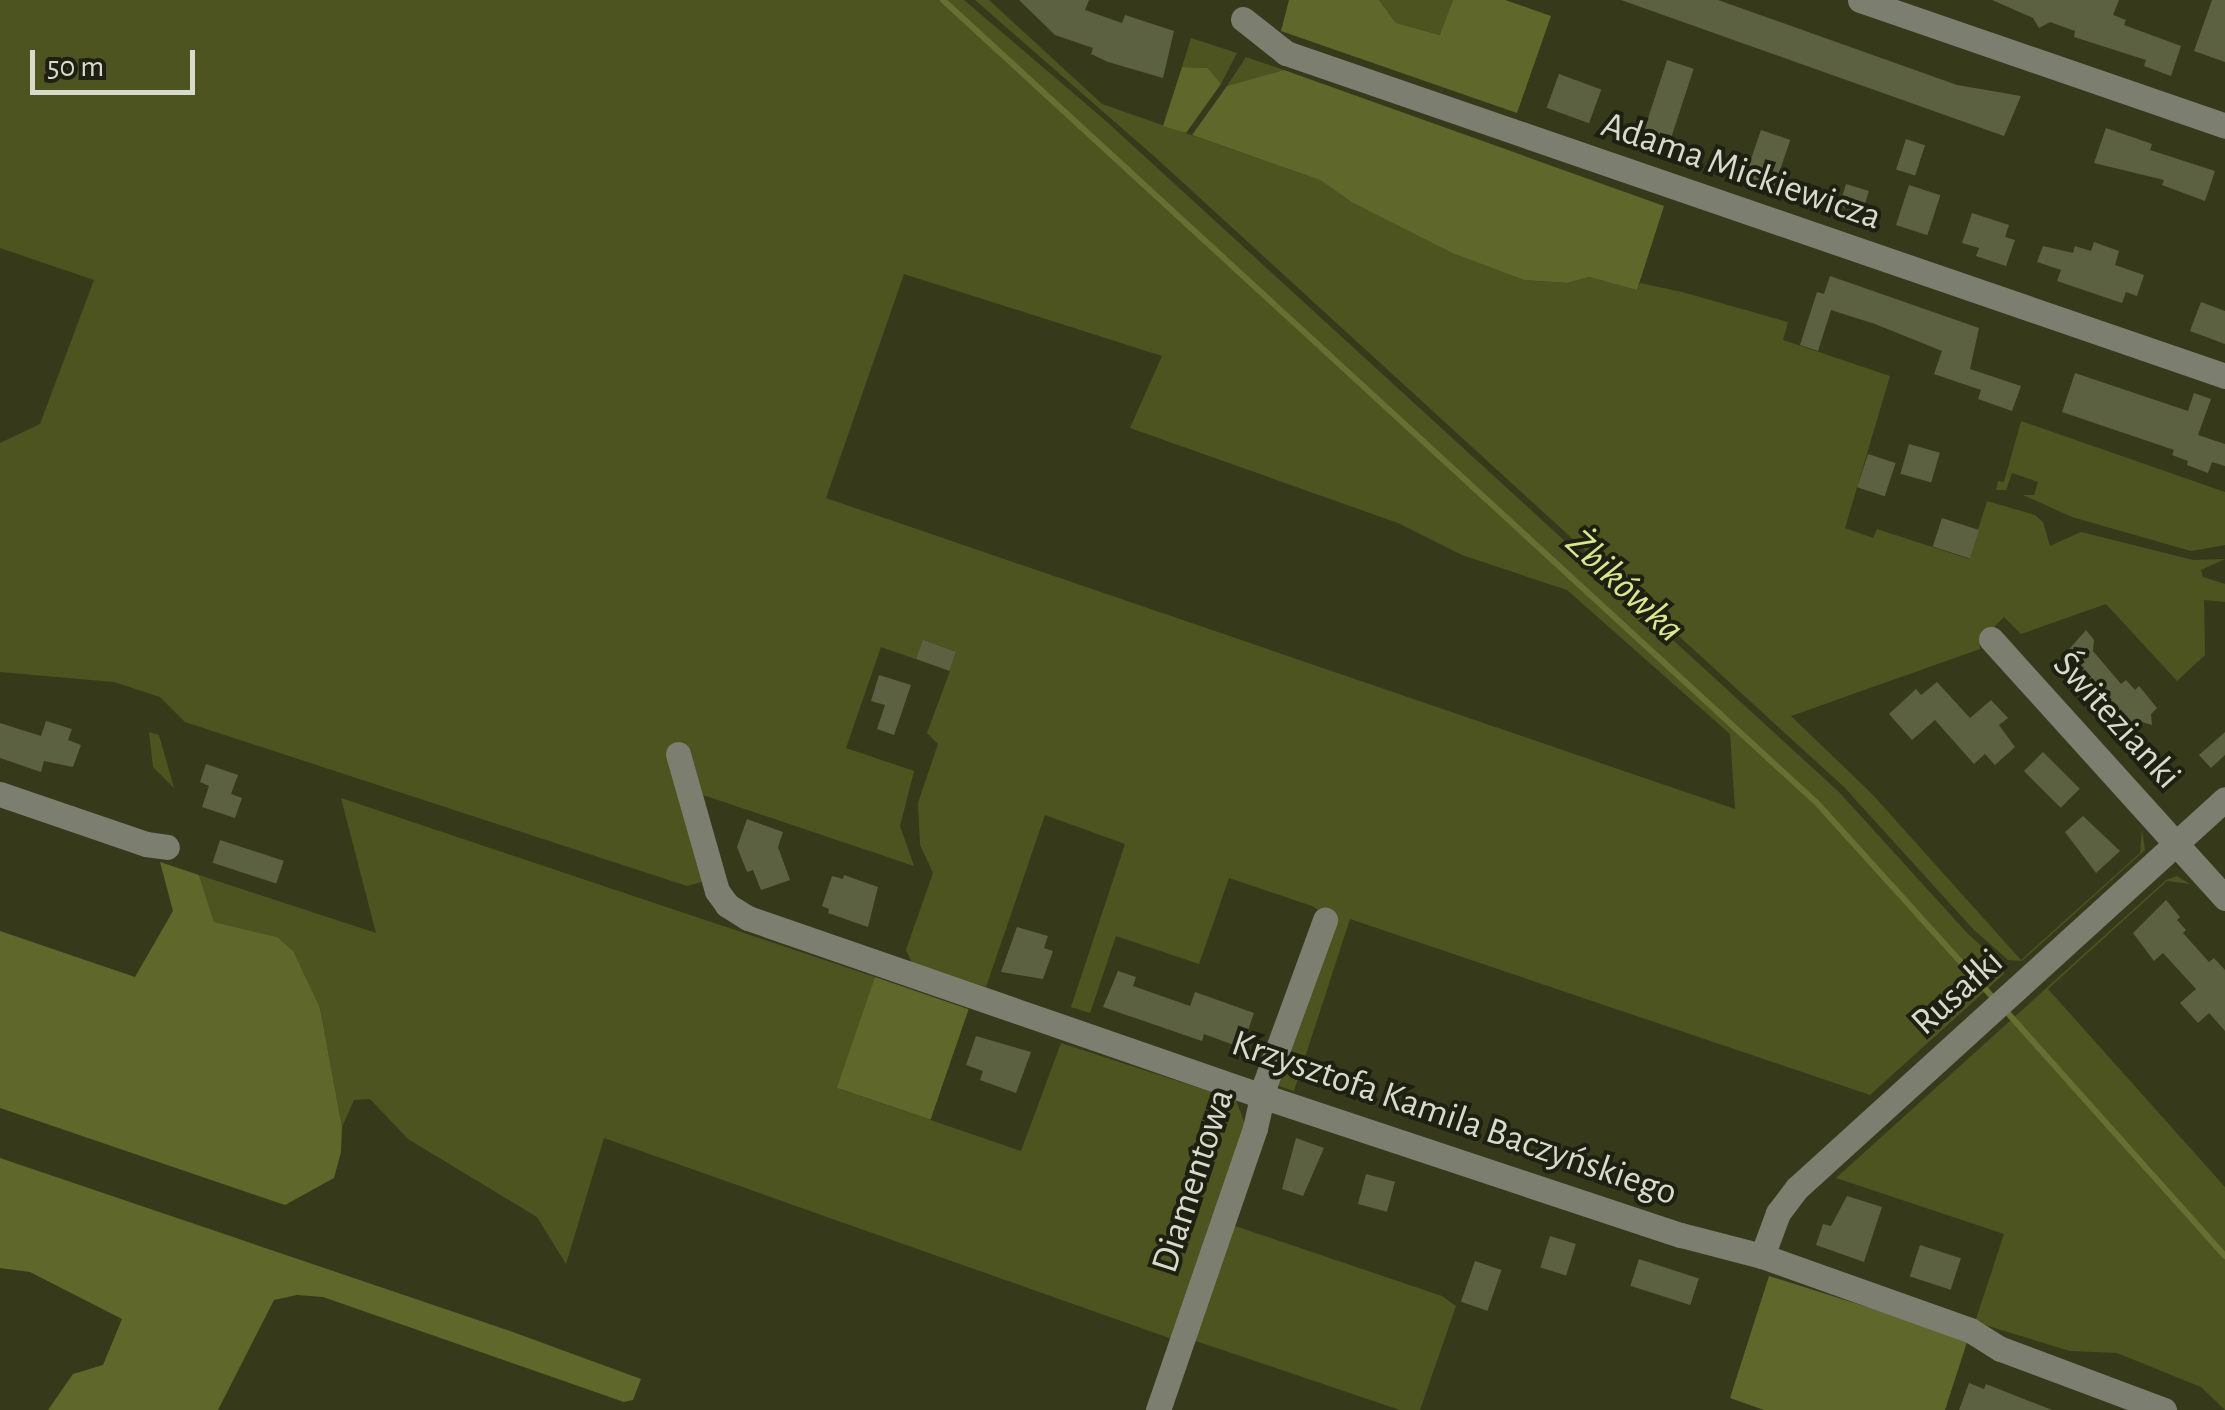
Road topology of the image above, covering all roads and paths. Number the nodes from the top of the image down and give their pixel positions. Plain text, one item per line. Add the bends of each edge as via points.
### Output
1 (1860, 0) edge
2 (1243, 19) dead end
3 (2225, 126) edge
4 (2225, 376) edge
5 (1991, 638) dead end
6 (678, 754) dead end
7 (0, 794) edge
8 (2225, 799) edge
9 (2176, 844) junction
10 (167, 847) dead end
11 (2225, 898) edge
12 (1325, 920) dead end
13 (1262, 1096) junction
14 (1762, 1256) junction
15 (1158, 1410) edge
16 (2164, 1410) edge

1 - 3 street
2 - 4 street, Adama Mickiewicza via 1286,53
5 - 9 street, Świtezianki
6 - 13 street, Krzysztofa Kamila Baczyńskiego via 722,899 733,910
7 - 10 street
8 - 9 street, Rusałki
9 - 11 street, Świtezianki
9 - 14 street, Rusałki via 1797,1188 1778,1213
12 - 13 street, Diamentowa
13 - 14 street, Krzysztofa Kamila Baczyńskiego
13 - 15 street, Diamentowa
14 - 16 street, Krzysztofa Kamila Baczyńskiego via 1970,1330 2001,1349

